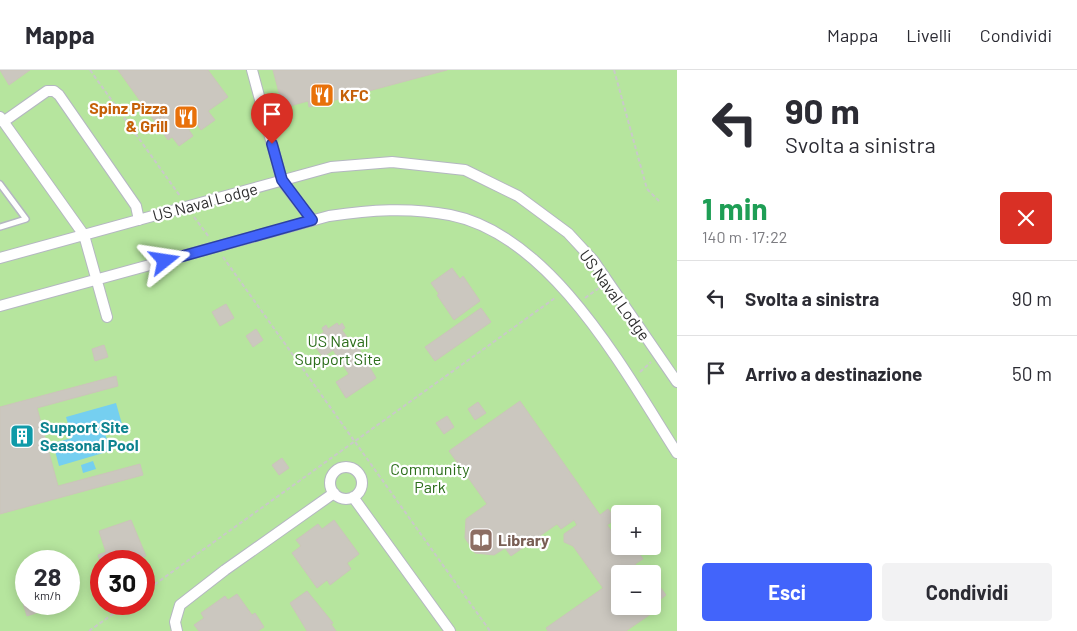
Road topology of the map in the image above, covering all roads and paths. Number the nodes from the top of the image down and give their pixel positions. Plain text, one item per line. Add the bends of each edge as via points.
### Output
1 (90, 70) edge
2 (252, 70) edge
3 (614, 70) edge
4 (2, 119) edge
5 (282, 180) junction
6 (0, 184) edge
7 (660, 202) dead end
8 (187, 207) junction
9 (139, 220) junction
10 (312, 220) junction
11 (0, 227) edge
12 (84, 235) junction
13 (216, 247) junction
14 (0, 258) edge
15 (96, 280) junction
16 (607, 282) junction
17 (565, 291) junction
18 (576, 304) junction
19 (0, 306) edge
20 (107, 317) dead end
21 (657, 355) junction
22 (631, 381) junction
23 (677, 382) edge
24 (355, 441) junction
25 (677, 453) edge
26 (334, 493) junction
27 (353, 497) junction
28 (155, 584) edge
29 (112, 615) edge
30 (89, 631) edge
31 (177, 631) edge
32 (450, 631) edge
33 (490, 631) edge

1 - 8 path
2 - 5 street
3 - 7 path via 647,189
4 - 9 street via 47,91 54,91 136,206
4 - 12 street
5 - 8 street, US Naval Lodge
5 - 10 street
5 - 16 street, US Naval Lodge via 331,167 392,162 465,170 518,196 568,233 593,260
6 - 11 lane via 26,219
8 - 9 street, US Naval Lodge
8 - 13 path
9 - 12 street, US Naval Lodge
10 - 13 street
10 - 17 street via 368,210 412,210 452,215 491,231 530,255
12 - 14 street, US Naval Lodge
12 - 15 street
13 - 15 street
13 - 24 path
15 - 19 street
15 - 20 street
16 - 18 path
16 - 21 street, US Naval Lodge
17 - 18 street
17 - 24 path
18 - 22 street
21 - 22 path
21 - 23 street, US Naval Lodge
22 - 25 street
24 - 28 path
24 - 33 path
26 - 27 street via 345,499
26 - 27 street via 330,484 332,475 339,469 349,468 357,472 361,481 360,490
26 - 31 street via 180,605 175,622
27 - 32 street
29 - 30 path

